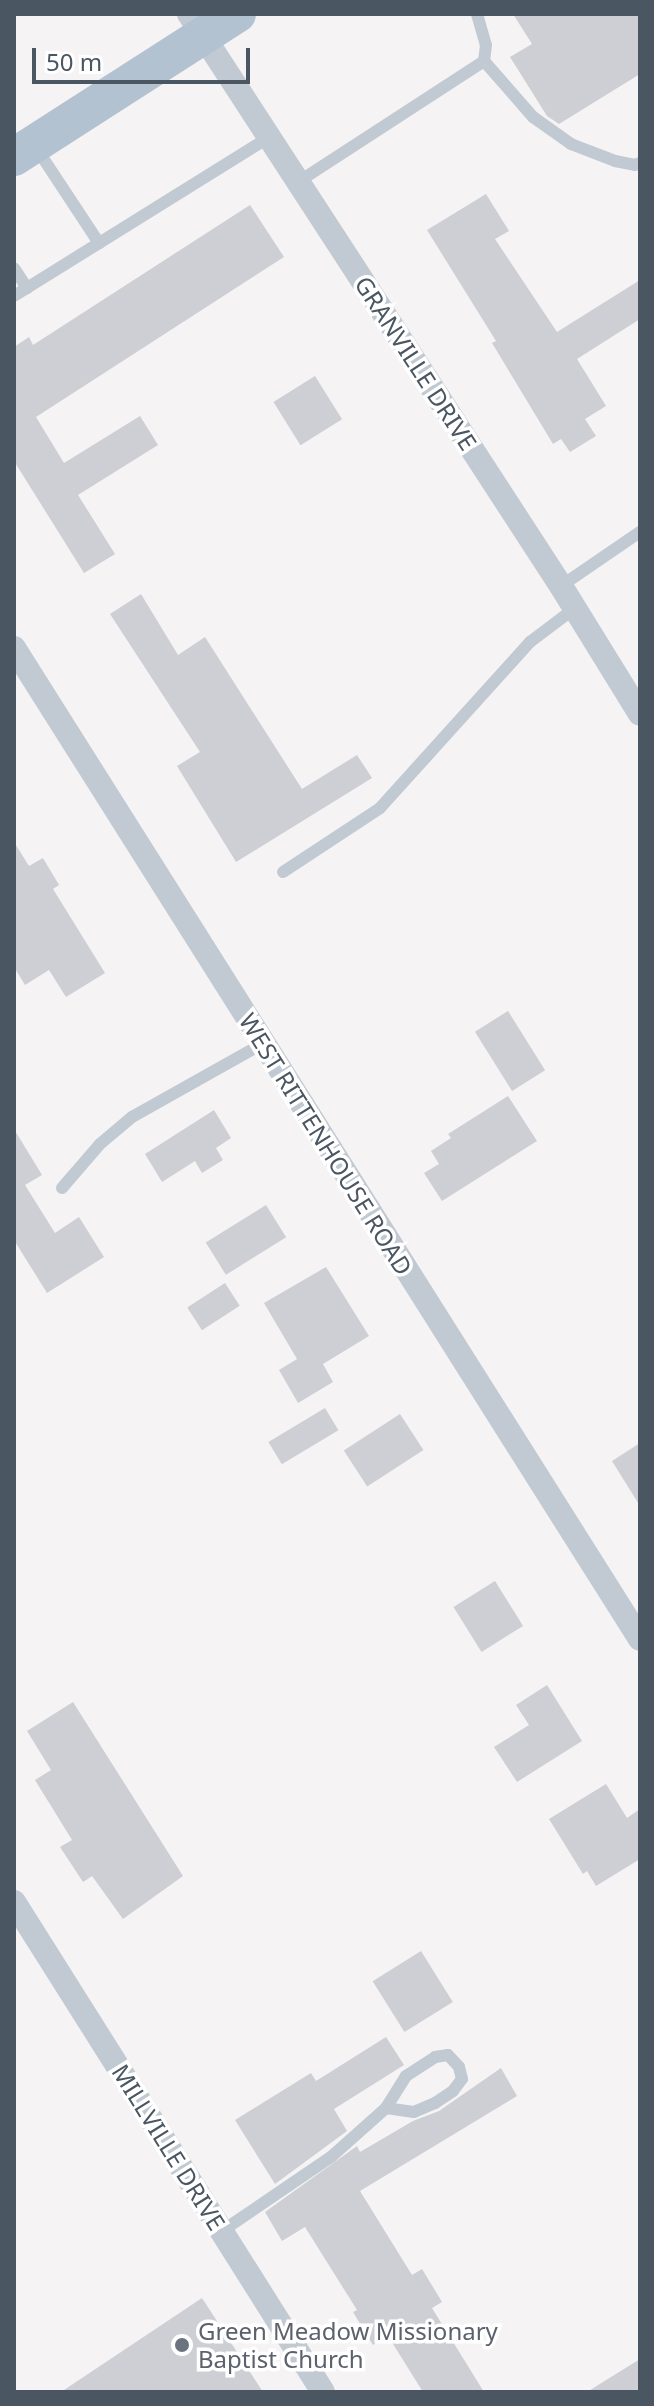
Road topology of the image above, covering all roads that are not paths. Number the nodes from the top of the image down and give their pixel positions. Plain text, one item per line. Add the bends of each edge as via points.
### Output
1 (237, 14) edge
2 (477, 14) edge
3 (196, 25) edge
4 (484, 61) junction
5 (269, 137) junction
6 (24, 151) edge
7 (640, 163) edge
8 (298, 182) junction
9 (99, 243) junction
10 (14, 268) edge
11 (27, 288) junction
12 (14, 296) edge
13 (640, 532) edge
14 (561, 586) junction
15 (575, 608) junction
16 (14, 648) edge
17 (640, 714) edge
18 (283, 872) dead end
19 (262, 1044) junction
20 (62, 1188) dead end
21 (640, 1639) edge
22 (14, 1902) edge
23 (386, 2108) junction
24 (222, 2231) junction
25 (323, 2392) edge

1 - 3 main road
2 - 4 lane via 486,45
3 - 5 street, GRANVILLE DRIVE
3 - 6 main road
4 - 7 lane via 533,117 571,144 615,161
4 - 8 lane
5 - 8 street, GRANVILLE DRIVE
5 - 9 lane
6 - 9 lane
8 - 14 street, GRANVILLE DRIVE
9 - 11 lane
10 - 11 lane
11 - 12 lane
13 - 14 lane
14 - 15 street, GRANVILLE DRIVE
15 - 17 street, GRANVILLE DRIVE
15 - 18 lane via 530,642 380,808
16 - 19 street, WEST RITTENHOUSE ROAD
19 - 20 lane via 132,1117
19 - 21 street, WEST RITTENHOUSE ROAD
22 - 24 street, MILLVILLE DRIVE
23 - 23 lane via 406,2076 435,2057 448,2055 459,2067 462,2079 435,2103 414,2112
23 - 24 lane via 331,2157
24 - 25 street, MILLVILLE DRIVE

